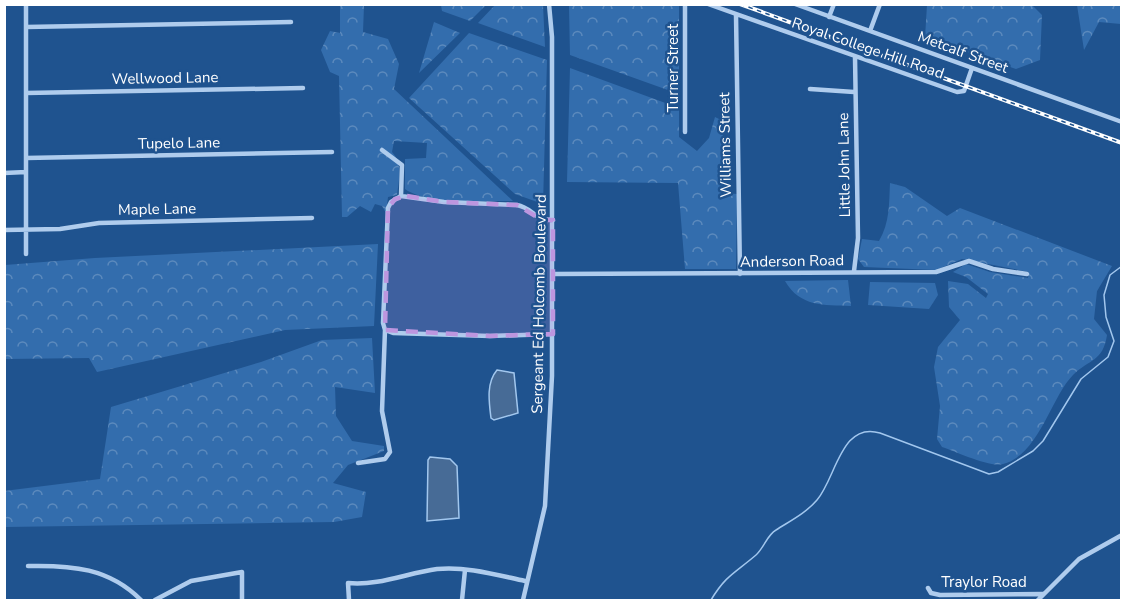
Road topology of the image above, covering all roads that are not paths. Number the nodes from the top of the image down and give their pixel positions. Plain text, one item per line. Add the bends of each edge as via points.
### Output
1 (26, 4) edge
2 (549, 4) edge
3 (685, 4) edge
4 (708, 4) edge
5 (795, 4) edge
6 (834, 4) edge
7 (880, 4) edge
8 (736, 15) junction
9 (829, 17) junction
10 (291, 22) dead end
11 (26, 27) junction
12 (870, 31) junction
13 (855, 57) junction
14 (972, 68) junction
15 (303, 88) dead end
16 (810, 89) dead end
17 (854, 92) junction
18 (26, 93) junction
19 (1122, 122) edge
20 (685, 132) dead end
21 (382, 150) dead end
22 (332, 152) dead end
23 (26, 158) junction
24 (26, 172) junction
25 (4, 173) edge
26 (401, 196) junction
27 (312, 218) dead end
28 (553, 220) junction
29 (27, 229) junction
30 (4, 230) edge
31 (26, 254) dead end
32 (854, 271) junction
33 (554, 274) junction
34 (740, 274) junction
35 (1027, 274) dead end
36 (385, 330) junction
37 (553, 334) junction
38 (358, 463) dead end
39 (1122, 535) edge
40 (28, 566) dead end
41 (465, 570) junction
42 (525, 581) junction
43 (928, 588) dead end
44 (1043, 594) junction
45 (141, 600) edge
46 (154, 600) edge
47 (242, 600) edge
48 (349, 600) edge
49 (462, 600) edge
50 (523, 600) edge
51 (1038, 600) edge

1 - 11 street
2 - 28 street, Sergeant Ed Holcomb Boulevard
3 - 20 street, Turner Street
4 - 8 street, Royal College Hill Road
5 - 9 street, Metcalf Street
6 - 9 street
7 - 12 street
8 - 13 street, Royal College Hill Road
8 - 34 street, Williams Street
9 - 12 street, Metcalf Street
10 - 11 street
11 - 18 street
12 - 14 street, Metcalf Street
13 - 14 street, Royal College Hill Road via 957,92 964,91
13 - 17 street, Little John Lane
14 - 19 street, Metcalf Street
15 - 18 street, Wellwood Lane
16 - 17 street
17 - 32 street, Little John Lane via 858,238
18 - 23 street
21 - 26 street via 402,165
22 - 23 street, Tupelo Lane
23 - 24 street
24 - 25 street
24 - 29 street
26 - 28 street via 517,205 538,218
26 - 36 street via 388,208
27 - 29 street, Maple Lane via 99,222
28 - 33 street, Sergeant Ed Holcomb Boulevard
29 - 30 street, Maple Lane
29 - 31 street
32 - 34 street, Anderson Road
32 - 35 street, Anderson Road via 936,272 969,261
33 - 34 street, Anderson Road
33 - 37 street, Sergeant Ed Holcomb Boulevard
36 - 37 street via 490,336
36 - 38 street via 382,411 389,456
37 - 42 street, Sergeant Ed Holcomb Boulevard via 544,506
39 - 44 street via 1079,559
40 - 45 street via 91,569 115,579
41 - 42 street
41 - 48 street via 437,569 380,582 348,584
41 - 49 street
42 - 50 street, Sergeant Ed Holcomb Boulevard
43 - 44 street, Traylor Road via 940,595
44 - 51 street
46 - 47 street via 191,581 242,572

